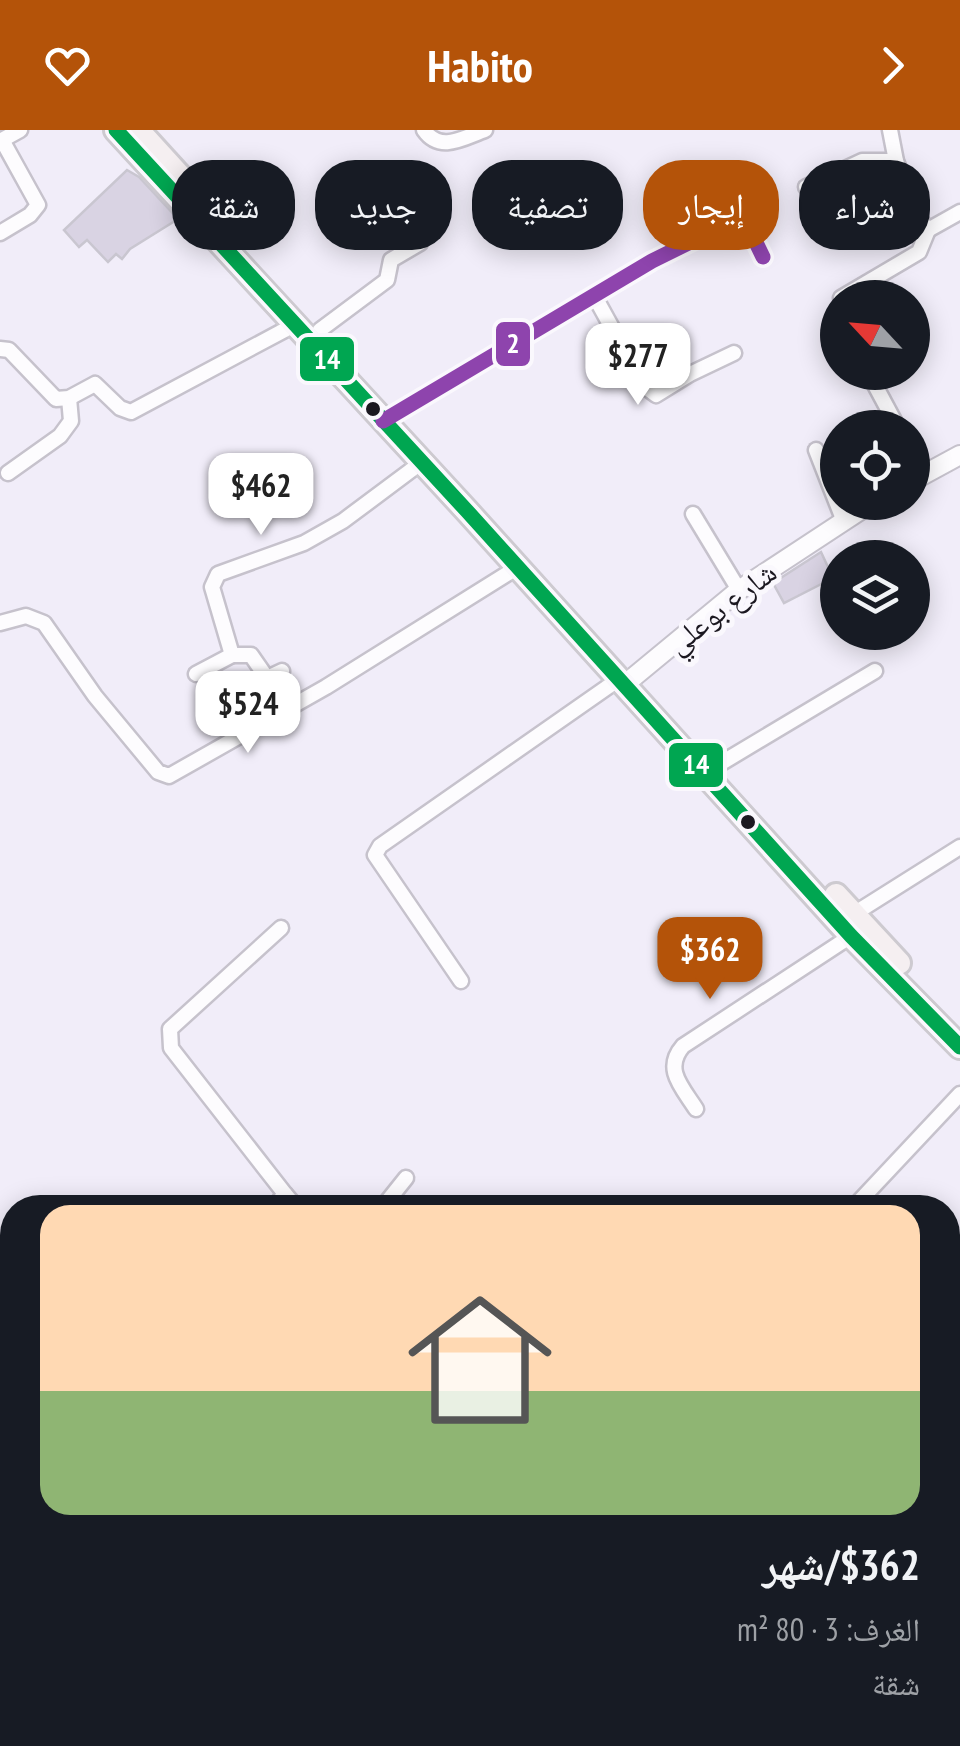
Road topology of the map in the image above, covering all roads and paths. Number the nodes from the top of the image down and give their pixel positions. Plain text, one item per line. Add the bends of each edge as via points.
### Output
1 (20, 130) edge
2 (116, 130) edge
3 (138, 130) edge
4 (424, 130) edge
5 (484, 130) edge
6 (890, 130) edge
7 (1, 141) edge
8 (896, 160) edge
9 (960, 212) edge
10 (930, 229) edge
11 (0, 233) edge
12 (408, 250) edge
13 (919, 250) edge
14 (762, 257) dead end
15 (871, 280) edge
16 (595, 297) junction
17 (294, 325) junction
18 (320, 330) junction
19 (0, 349) edge
20 (734, 354) dead end
21 (69, 398) junction
22 (389, 417) junction
23 (816, 450) dead end
24 (960, 455) edge
25 (820, 460) edge
26 (422, 462) junction
27 (930, 471) edge
28 (8, 473) dead end
29 (472, 506) junction
30 (692, 514) dead end
31 (842, 520) edge
32 (518, 567) junction
33 (739, 590) junction
34 (0, 624) edge
35 (232, 655) junction
36 (282, 671) dead end
37 (875, 672) dead end
38 (196, 674) dead end
39 (626, 679) junction
40 (718, 766) junction
41 (960, 847) edge
42 (848, 924) junction
43 (280, 928) dead end
44 (460, 981) dead end
45 (960, 1028) edge
46 (960, 1047) edge
47 (960, 1094) edge
48 (696, 1109) dead end
49 (406, 1178) dead end
50 (285, 1194) edge
51 (392, 1195) edge
52 (865, 1195) edge

1 - 7 street
2 - 17 main road
3 - 18 main road
4 - 5 street via 446,144
6 - 8 street
7 - 11 street via 38,205
9 - 10 street
12 - 18 street via 391,260 387,280
13 - 15 street
14 - 16 street via 749,228 732,222
16 - 20 street via 644,386 656,395
16 - 22 street
17 - 21 street via 131,412 95,384
17 - 22 main road
18 - 22 main road
19 - 21 street via 9,350 56,399
21 - 28 street via 71,420 60,436
22 - 26 main road
22 - 29 main road
23 - 25 street
24 - 27 street
26 - 29 main road
26 - 35 street via 304,544 218,574 212,587
29 - 32 main road
29 - 39 main road
30 - 33 street
31 - 33 street, شارع بوعلي
32 - 34 street via 170,776 146,758 44,624 19,616
32 - 39 main road
33 - 39 street, شارع بوعلي
35 - 36 street via 251,655 267,678
35 - 38 street
37 - 40 street
39 - 40 main road
39 - 42 main road
39 - 44 street via 453,792 375,855
40 - 42 main road
41 - 42 street
42 - 45 main road
42 - 46 main road
42 - 48 street via 683,1046 672,1064 674,1075
43 - 50 street via 170,1029 170,1048
47 - 52 street
49 - 51 street

